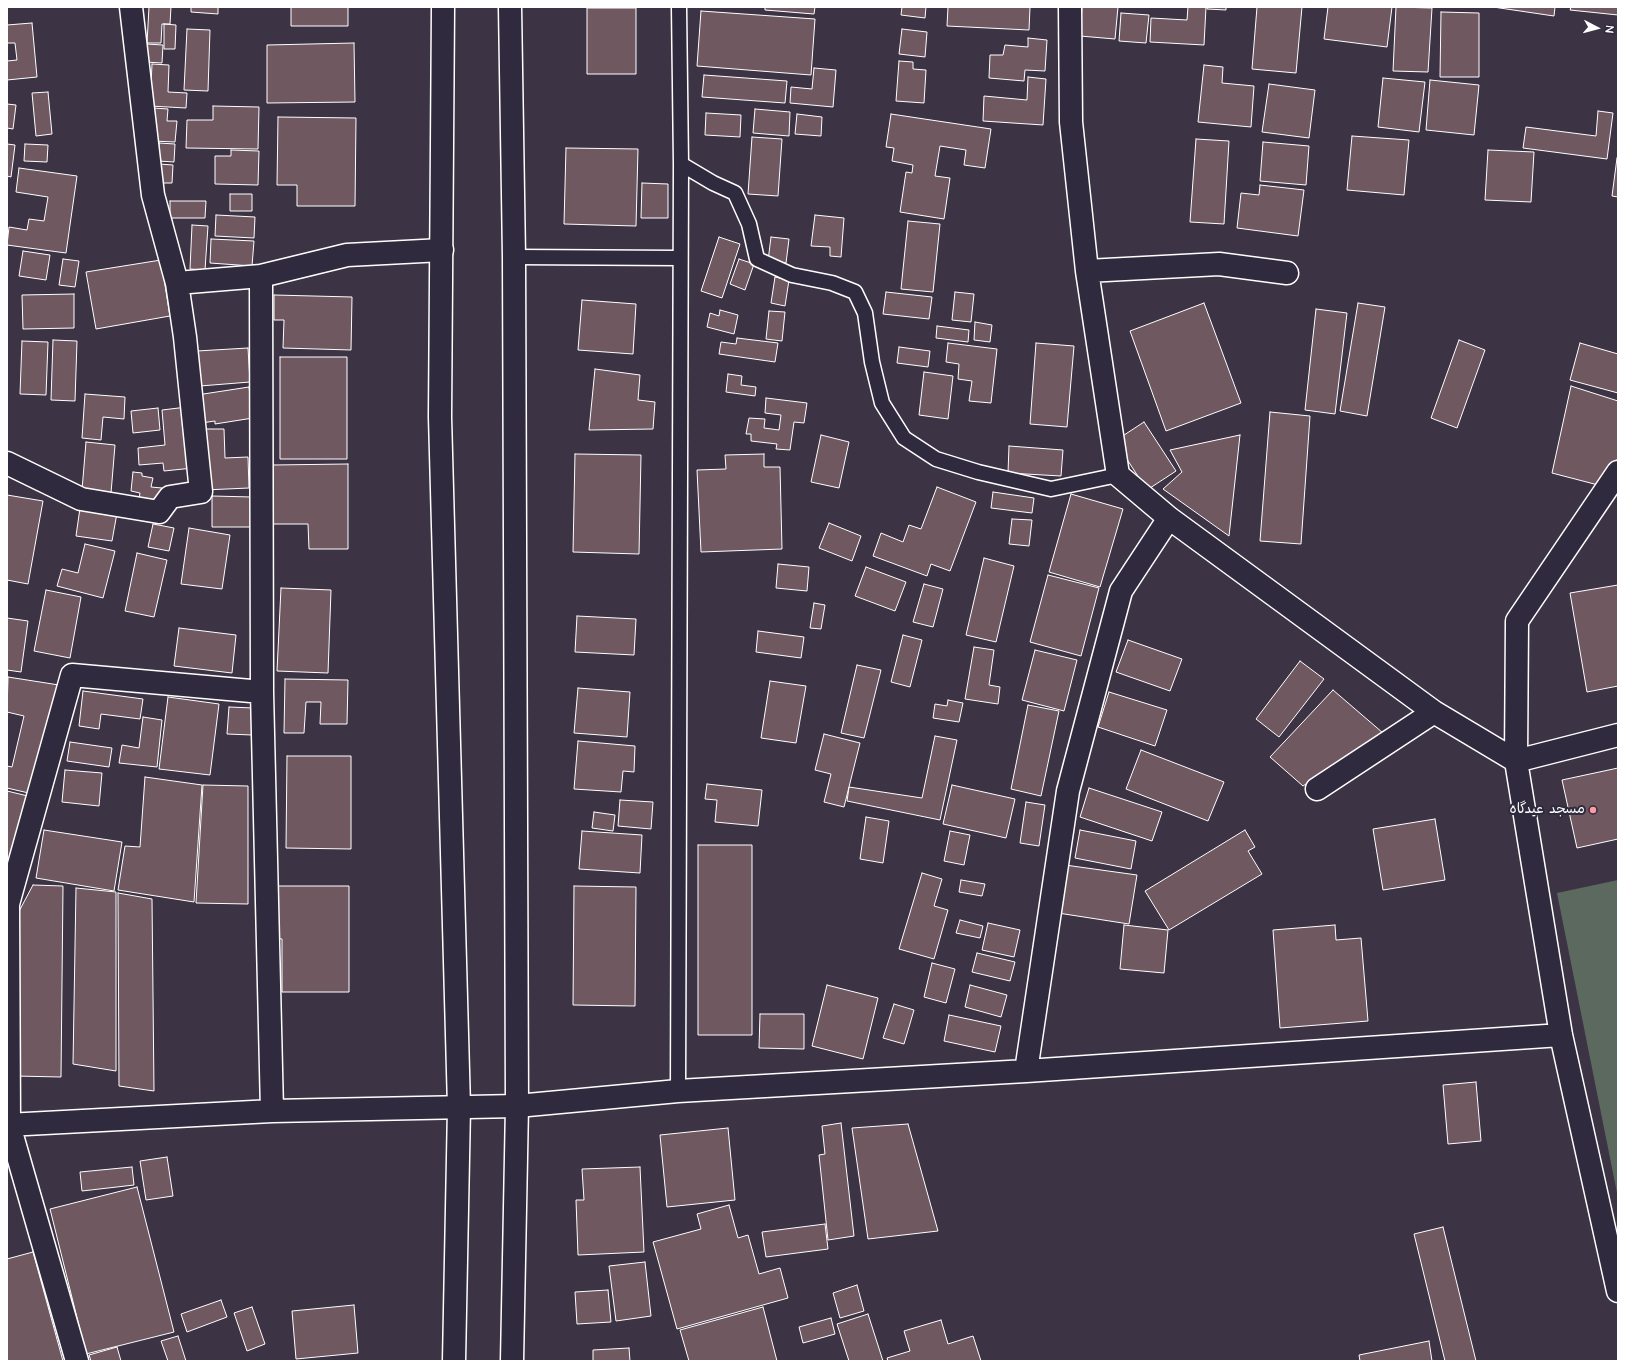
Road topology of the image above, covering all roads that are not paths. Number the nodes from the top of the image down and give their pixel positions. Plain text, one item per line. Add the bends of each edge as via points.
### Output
1 (131, 7) edge
2 (443, 7) edge
3 (510, 7) edge
4 (679, 7) edge
5 (1070, 7) edge
6 (681, 164) junction
7 (442, 250) junction
8 (514, 257) junction
9 (680, 258) junction
10 (1087, 271) junction
11 (1287, 273) dead end
12 (261, 276) junction
13 (178, 283) junction
14 (7, 463) edge
15 (1618, 472) edge
16 (1118, 475) junction
17 (1169, 518) junction
18 (262, 692) junction
19 (1434, 712) junction
20 (1618, 735) edge
21 (1516, 761) junction
22 (1317, 789) dead end
23 (8, 904) edge
24 (1561, 1035) junction
25 (1026, 1071) junction
26 (678, 1091) junction
27 (517, 1106) junction
28 (459, 1107) junction
29 (272, 1111) junction
30 (8, 1125) edge
31 (1618, 1292) edge
32 (77, 1361) edge
33 (454, 1361) edge
34 (512, 1361) edge

1 - 13 street via 153,195
2 - 7 street
3 - 8 street
4 - 6 lane
5 - 10 street via 1071,122
6 - 9 lane
6 - 16 lane via 735,193 749,224 757,259 792,275 832,283 855,292 865,313 872,362 882,403 904,438 936,459 1051,489
7 - 12 street via 348,254
7 - 28 street via 440,417
8 - 9 lane
8 - 27 street
9 - 26 lane
10 - 11 street via 1219,264
10 - 16 street
12 - 13 street
12 - 18 street
13 - 14 street via 201,492 170,497 158,512 81,499
15 - 21 street via 1517,621
16 - 17 street
17 - 19 street
17 - 25 street via 1121,591 1070,784
18 - 23 street via 72,675
18 - 29 street
19 - 21 street
19 - 22 street
20 - 21 street
21 - 24 street
23 - 30 street
24 - 25 street
24 - 31 street
25 - 26 street
26 - 27 street
27 - 28 street
27 - 34 street
28 - 29 street
28 - 33 street
29 - 30 street
30 - 32 street

